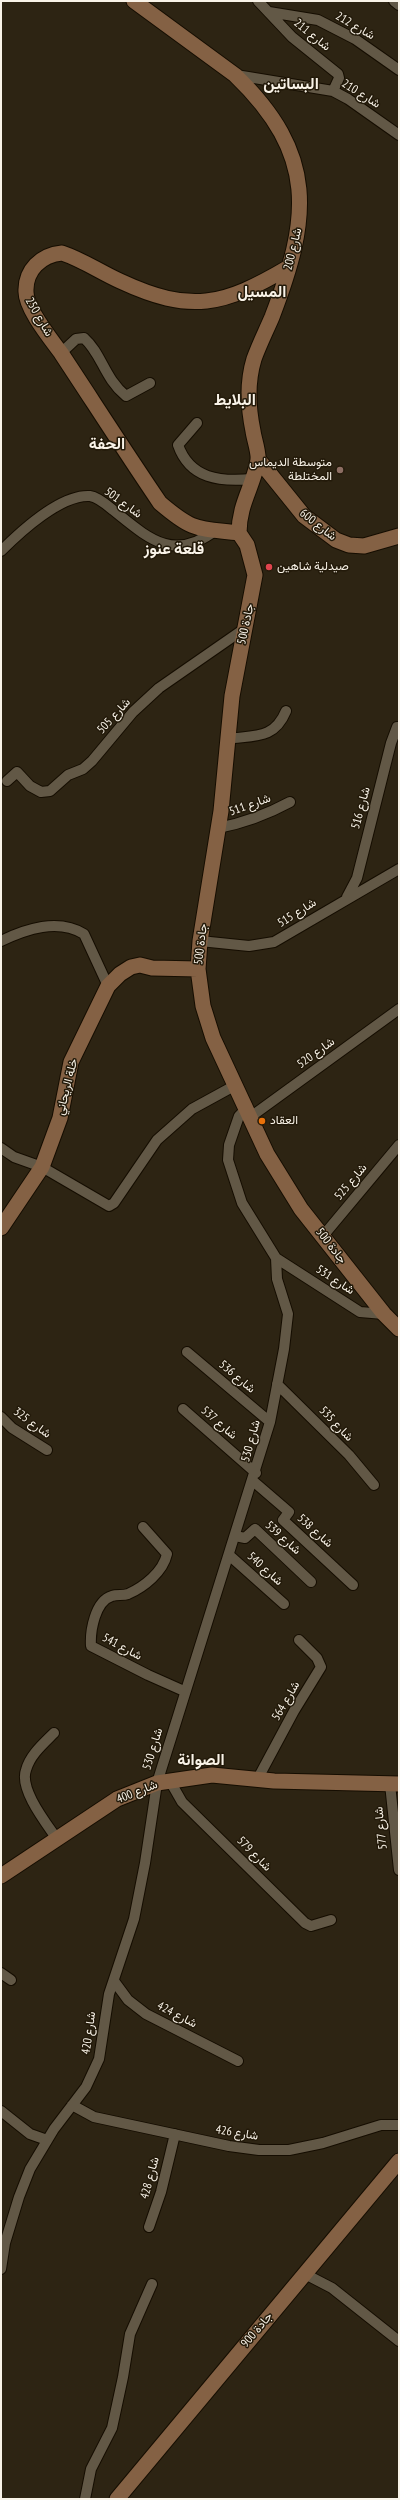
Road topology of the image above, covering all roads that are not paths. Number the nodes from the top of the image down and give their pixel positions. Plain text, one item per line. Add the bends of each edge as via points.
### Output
1 (134, 1) edge
2 (258, 1) edge
3 (394, 1) edge
4 (399, 5) edge
5 (269, 12) junction
6 (399, 70) edge
7 (235, 75) junction
8 (333, 91) junction
9 (399, 135) edge
10 (289, 267) junction
11 (61, 353) junction
12 (150, 383) dead end
13 (197, 423) dead end
14 (258, 459) junction
15 (252, 479) junction
16 (216, 530) junction
17 (240, 533) junction
18 (397, 541) edge
19 (1, 551) edge
20 (244, 629) junction
21 (286, 711) dead end
22 (399, 727) edge
23 (227, 739) junction
24 (7, 781) dead end
25 (290, 802) dead end
26 (218, 828) junction
27 (399, 869) edge
28 (347, 897) junction
29 (1, 941) edge
30 (200, 941) junction
31 (198, 970) junction
32 (108, 986) junction
33 (399, 1009) edge
34 (234, 1086) junction
35 (247, 1114) junction
36 (399, 1145) edge
37 (1, 1148) edge
38 (42, 1167) junction
39 (1, 1228) edge
40 (323, 1236) junction
41 (276, 1258) junction
42 (384, 1314) junction
43 (399, 1329) edge
44 (187, 1352) dead end
45 (277, 1384) junction
46 (183, 1409) dead end
47 (1, 1417) edge
48 (270, 1422) junction
49 (47, 1450) dead end
50 (254, 1477) junction
51 (374, 1485) dead end
52 (143, 1527) dead end
53 (235, 1536) junction
54 (229, 1554) junction
55 (311, 1582) dead end
56 (353, 1585) dead end
57 (284, 1604) dead end
58 (299, 1640) dead end
59 (184, 1691) junction
60 (54, 1733) dead end
61 (257, 1780) junction
62 (163, 1782) junction
63 (394, 1784) edge
64 (57, 1839) junction
65 (399, 1870) edge
66 (1, 1876) edge
67 (331, 1920) dead end
68 (1, 1973) edge
69 (11, 1980) dead end
70 (114, 1981) junction
71 (238, 2061) dead end
72 (72, 2105) junction
73 (1, 2111) edge
74 (399, 2125) edge
75 (175, 2134) junction
76 (47, 2140) junction
77 (399, 2161) edge
78 (149, 2228) dead end
79 (3, 2243) edge
80 (1, 2269) edge
81 (305, 2274) junction
82 (152, 2284) dead end
83 (399, 2341) edge
84 (85, 2499) edge
85 (117, 2499) edge

1 - 7 main road, شارع 200
2 - 5 street, شارع 211
3 - 4 street
5 - 6 street, شارع 212 via 318,20 355,39
5 - 8 street, شارع 211 via 292,37 338,74 339,78
7 - 8 street, شارع 210
7 - 10 main road, شارع 200 via 267,112 298,172 299,230
8 - 9 street, شارع 210
10 - 11 main road, شارع 250 via 244,290 208,302 191,302 166,298 139,289 62,253 50,254 37,262 27,278 25,294
10 - 14 main road, شارع 200 via 251,373 248,399
11 - 12 street via 76,339 84,338 91,344 115,387 126,396
11 - 16 main road, شارع 250 via 160,503 182,522 200,530
13 - 15 street via 178,445 183,459 200,473 213,479
14 - 15 main road, شارع 200
14 - 18 main road, شارع 600 via 304,516 336,540 349,545 364,546
15 - 17 main road, شارع 200 via 239,516
16 - 17 main road, شارع 250
16 - 19 street, شارع 501 via 196,543 174,547 148,537 104,503 90,496 75,498 37,518
17 - 20 main road, جادة 500 via 247,544 255,575
20 - 23 main road, جادة 500
20 - 24 street, شارع 505 via 159,688 133,712 92,761 83,769 68,775 50,791 41,792 30,786 16,772
21 - 23 street via 280,725 271,732
22 - 28 street, شارع 516 via 391,743 356,878
23 - 26 main road, جادة 500
25 - 26 street, شارع 511 via 270,813 240,824
26 - 30 main road, جادة 500
27 - 28 street, شارع 515
28 - 30 street, شارع 515 via 274,942 249,946
29 - 32 street via 20,932 37,928 57,926 78,930 84,934
30 - 31 main road, جادة 500
31 - 32 main road, خلة الريحاني via 140,965 131,967
31 - 34 main road, جادة 500 via 203,1006 213,1038
32 - 38 main road, خلة الريحاني via 71,1062 60,1118
33 - 35 street, شارع 520
34 - 35 main road, جادة 500
34 - 38 street via 192,1109 166,1131 147,1152 114,1203 109,1206
35 - 40 main road, جادة 500 via 267,1154 301,1209
35 - 41 street, شارع 530 via 239,1116 229,1145 228,1160 242,1203
36 - 40 street, شارع 525
37 - 38 street via 14,1157
38 - 39 main road, خلة الريحاني
40 - 42 main road, جادة 500
41 - 42 street, شارع 531 via 360,1312
41 - 45 street, شارع 530 via 277,1279 288,1314
42 - 43 main road, جادة 500
44 - 48 street, شارع 536
45 - 48 street, شارع 530
45 - 51 street, شارع 535 via 348,1455
46 - 50 street, شارع 537
47 - 49 street, شارع 325 via 12,1428
48 - 50 street, شارع 530
50 - 53 street, شارع 530
50 - 56 street, شارع 538 via 289,1512 283,1520
52 - 59 street, شارع 541 via 167,1554 165,1561 160,1571 148,1582 127,1595 112,1596 105,1600 92,1623 92,1646 148,1676
53 - 54 street, شارع 530
53 - 55 street, شارع 539 via 245,1538 255,1529
54 - 57 street, شارع 540
54 - 59 street, شارع 530
58 - 61 street, شارع 564 via 317,1658 321,1667
59 - 62 street, شارع 530
60 - 64 street via 32,1758 25,1770 24,1783
61 - 62 main road, شارع 400 via 212,1775
61 - 63 main road, شارع 400
62 - 64 main road, شارع 400 via 117,1799
62 - 67 street, شارع 579 via 305,1923 311,1926
62 - 70 street, شارع 420 via 134,1919
63 - 65 street, شارع 577
64 - 66 main road, شارع 400
68 - 69 street
70 - 71 street, شارع 424 via 128,2000 146,2014
70 - 72 street, شارع 420 via 104,2014 99,2058 86,2088
72 - 75 street, شارع 426 via 94,2117
72 - 76 street, شارع 420
73 - 76 street via 30,2134
74 - 75 street, شارع 426 via 381,2125 289,2150 229,2146
75 - 78 street, شارع 428
76 - 79 street, شارع 420 via 23,2185
77 - 81 main road, جادة 900
79 - 80 street, شارع 420
81 - 83 street via 332,2288
81 - 85 main road, جادة 900
82 - 84 street via 130,2334 124,2377 112,2428 91,2469

